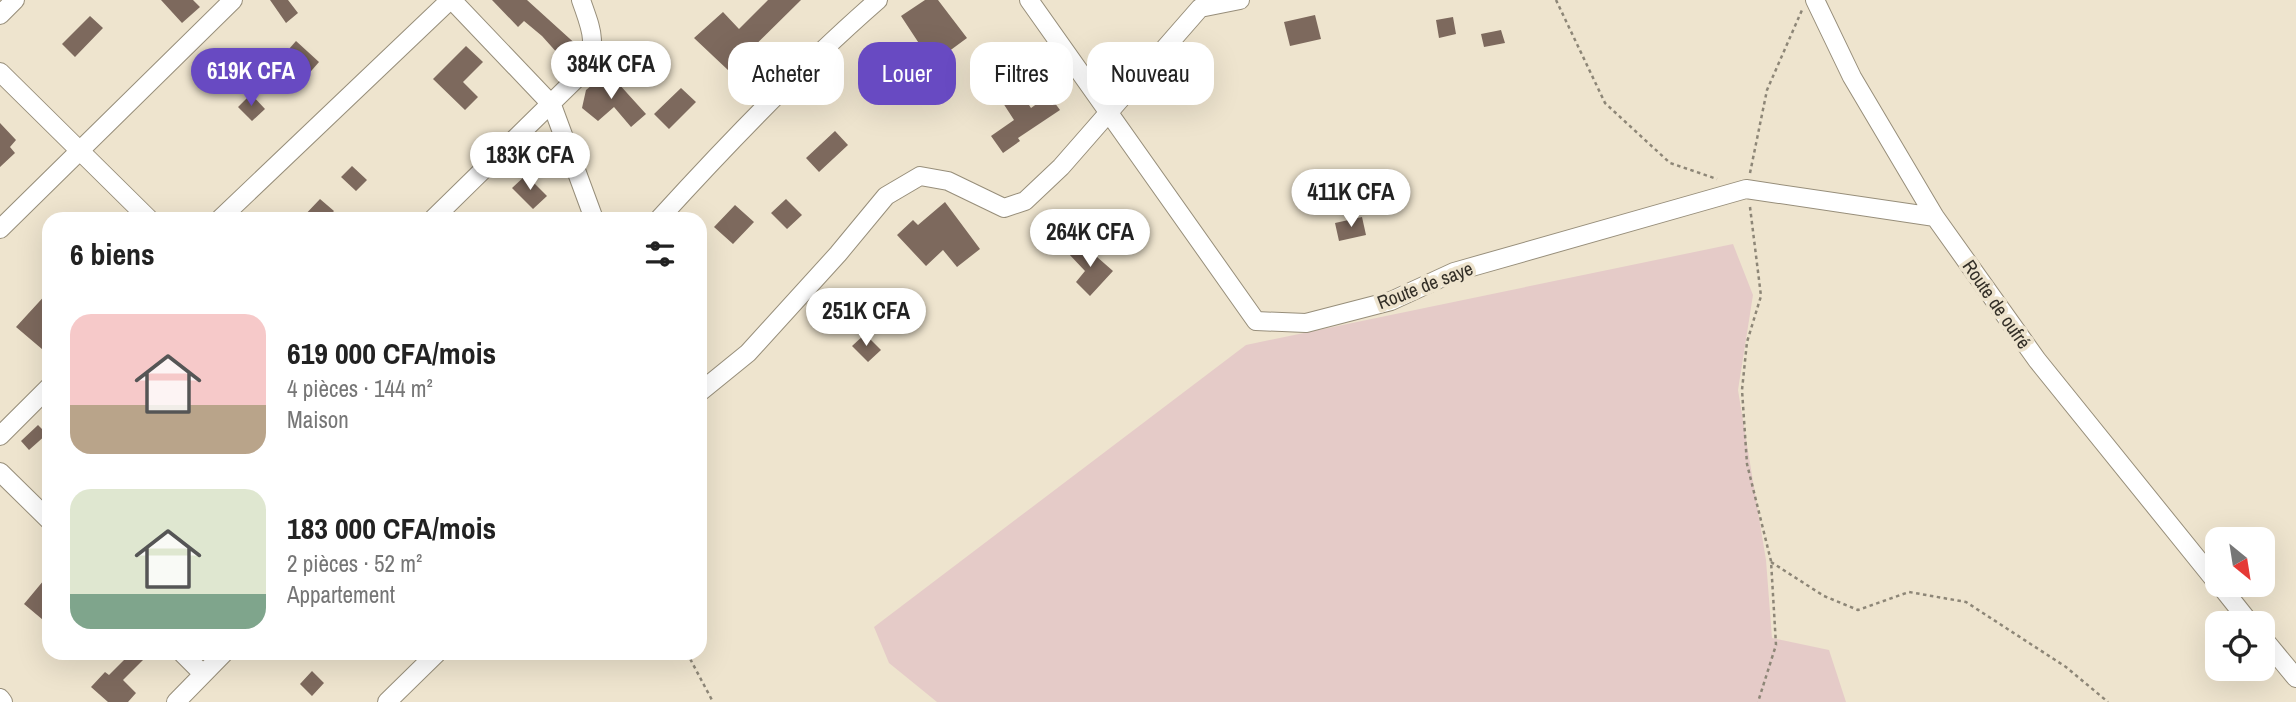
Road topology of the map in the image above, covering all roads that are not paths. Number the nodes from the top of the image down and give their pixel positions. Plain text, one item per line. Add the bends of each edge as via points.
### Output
1 (15, 0) edge
2 (233, 0) edge
3 (451, 0) edge
4 (581, 0) edge
5 (878, 0) edge
6 (1029, 0) edge
7 (1240, 0) edge
8 (1815, 0) edge
9 (1200, 4) edge
10 (0, 15) edge
11 (0, 72) edge
12 (552, 105) junction
13 (1109, 114) junction
14 (77, 151) junction
15 (142, 212) edge
16 (227, 212) edge
17 (440, 212) edge
18 (590, 212) edge
19 (665, 212) edge
20 (1936, 217) junction
21 (0, 229) edge
22 (707, 386) edge
23 (42, 394) edge
24 (0, 436) edge
25 (0, 472) edge
26 (42, 513) edge
27 (2205, 568) edge
28 (2229, 597) edge
29 (2240, 611) edge
30 (2275, 653) edge
31 (189, 660) edge
32 (217, 660) edge
33 (430, 660) edge
34 (204, 674) junction
35 (2296, 678) edge
36 (176, 702) edge
37 (387, 702) edge

1 - 10 street
2 - 14 street
3 - 12 street
3 - 16 street
4 - 12 street via 594,48 583,72
5 - 19 street via 730,142
6 - 13 street, Route de saye
7 - 9 street
8 - 20 street, Route de oufré via 1852,78
9 - 13 street
11 - 14 street
12 - 17 street
12 - 18 street
13 - 20 street, Route de saye via 1256,321 1306,323 1391,301 1454,272 1746,189
13 - 22 street via 1025,201 1004,208 948,181 920,176 886,196 748,353
14 - 15 street
14 - 21 street
20 - 27 street, Route de oufré via 2037,360
23 - 24 street
25 - 26 street
28 - 29 street, Route de oufré
30 - 35 street
31 - 34 street
32 - 34 street
33 - 37 street
34 - 36 street

